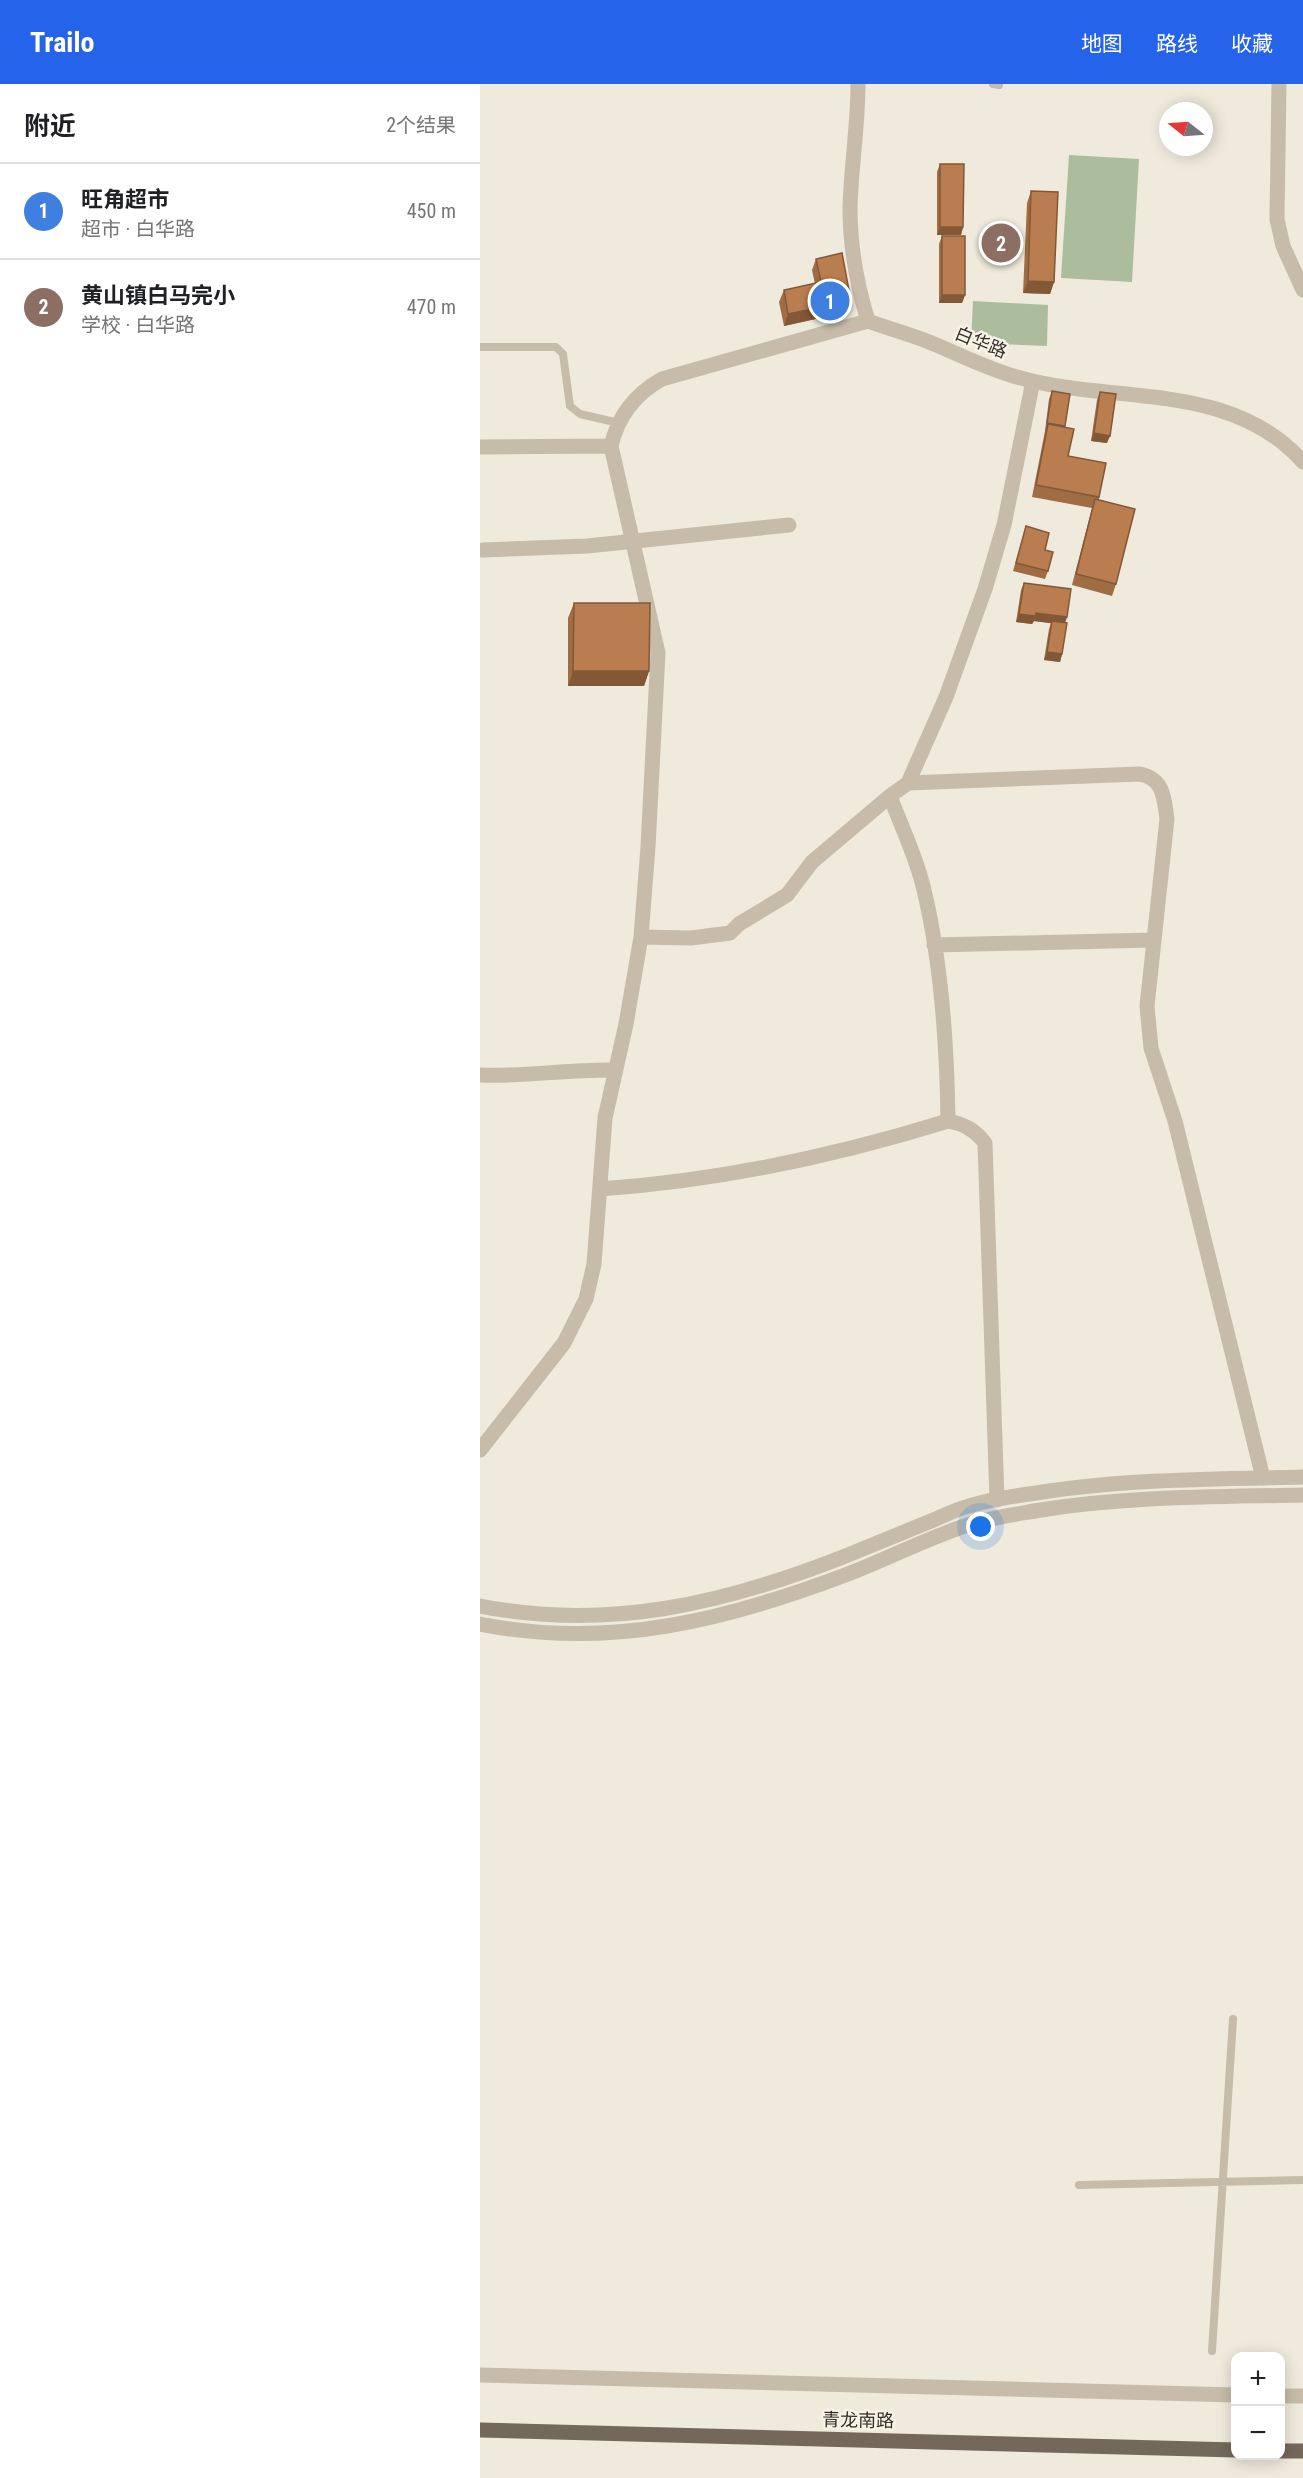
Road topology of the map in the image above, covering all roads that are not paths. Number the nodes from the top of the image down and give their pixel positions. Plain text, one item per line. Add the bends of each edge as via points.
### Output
1 (858, 84) edge
2 (1279, 84) edge
3 (1303, 290) edge
4 (868, 321) junction
5 (480, 347) edge
6 (1033, 381) junction
7 (619, 423) junction
8 (611, 446) junction
9 (480, 447) edge
10 (1303, 462) edge
11 (789, 525) dead end
12 (633, 541) junction
13 (483, 550) dead end
14 (908, 783) junction
15 (890, 796) junction
16 (641, 938) junction
17 (1153, 940) junction
18 (934, 945) junction
19 (615, 1070) junction
20 (480, 1075) edge
21 (948, 1121) junction
22 (600, 1189) junction
23 (480, 1450) edge
24 (1303, 1477) edge
25 (1263, 1478) junction
26 (1303, 1495) edge
27 (996, 1500) junction
28 (480, 1606) edge
29 (480, 1624) edge
30 (1233, 2019) dead end
31 (1303, 2180) edge
32 (1223, 2182) junction
33 (1079, 2186) dead end
34 (1212, 2351) dead end
35 (480, 2375) edge
36 (1231, 2395) edge
37 (1285, 2396) edge
38 (1303, 2396) edge
39 (480, 2430) edge
40 (1231, 2450) edge
41 (1285, 2451) edge
42 (1303, 2451) edge

1 - 4 street via 850,218 854,259
2 - 3 street via 1277,219 1283,246
4 - 6 street, 白华路
4 - 7 street via 662,379 632,402
5 - 7 lane via 556,347 563,354 570,406 580,414
6 - 10 street, 白华路 via 1197,403 1265,430 1286,442
6 - 14 street via 1004,525 989,578 946,697
7 - 8 street
8 - 9 street
8 - 12 street
11 - 12 street
12 - 13 street
12 - 16 street via 658,653
14 - 15 street
14 - 17 street via 1140,774 1154,779 1163,793 1167,819
15 - 16 street via 812,862 787,895 730,933
15 - 18 street via 924,888
16 - 19 street
17 - 18 street
17 - 25 street via 1147,1006 1151,1048 1175,1122
18 - 21 street via 945,1037
19 - 20 street
19 - 22 street via 605,1118
21 - 22 street via 886,1140 729,1174
21 - 27 street via 968,1127 985,1143
22 - 23 street via 594,1264 579,1315 564,1343
24 - 25 street
25 - 27 street via 1107,1484
26 - 29 street via 1129,1500 974,1523 757,1606 655,1628 574,1635
27 - 28 street via 968,1506 752,1589 686,1605 574,1617
30 - 32 lane
31 - 32 lane
32 - 33 lane
32 - 34 lane
35 - 36 street
37 - 38 street
39 - 40 main road, 青龙南路
41 - 42 main road

